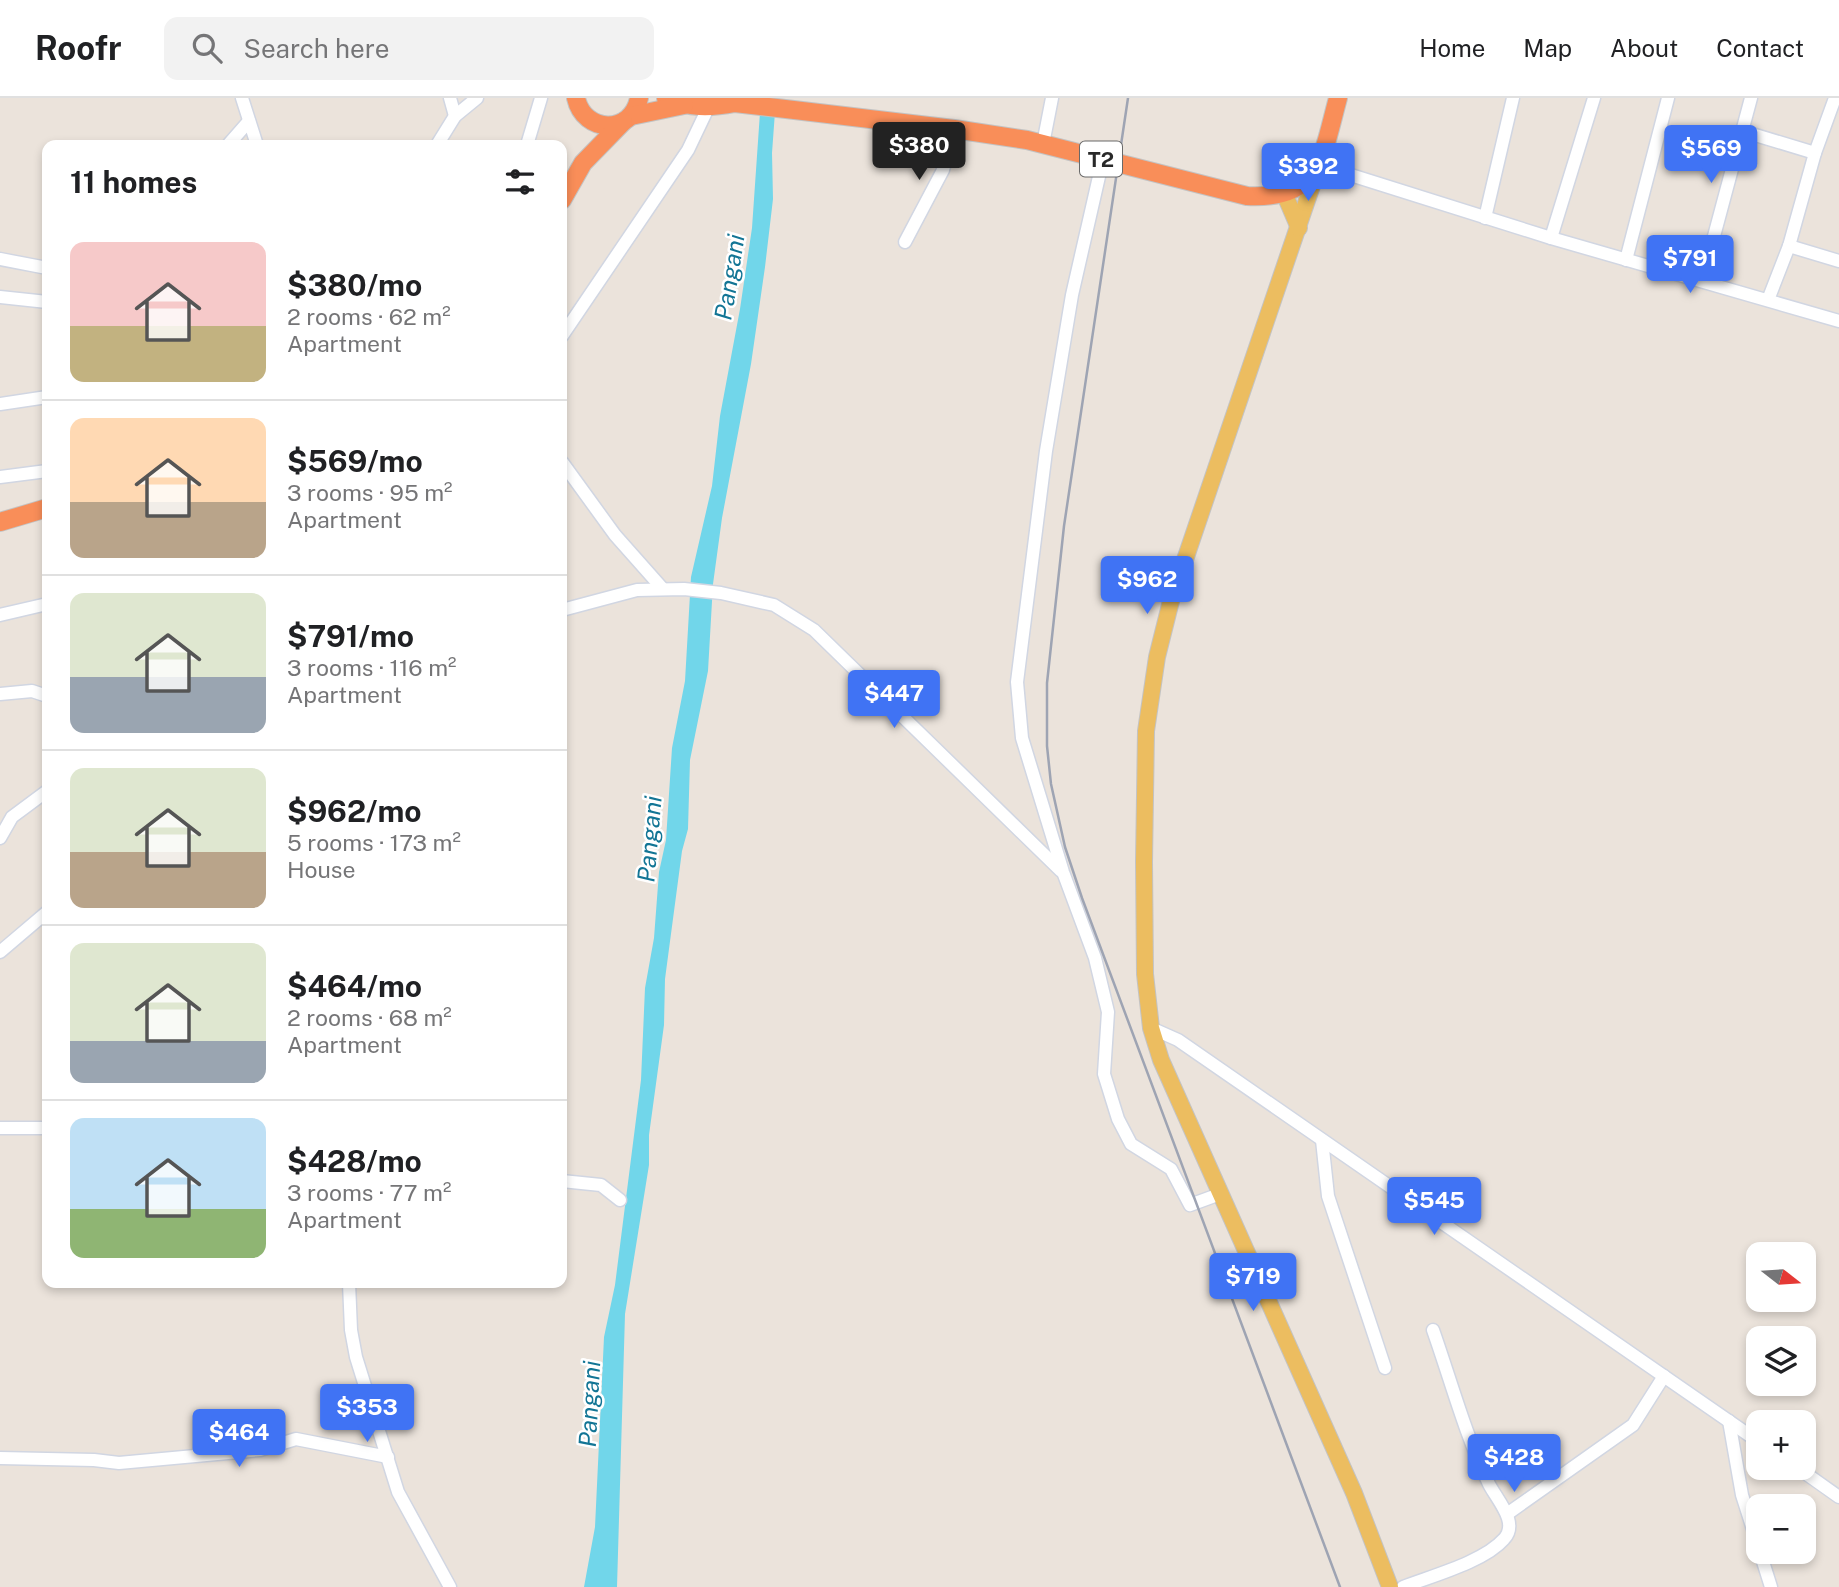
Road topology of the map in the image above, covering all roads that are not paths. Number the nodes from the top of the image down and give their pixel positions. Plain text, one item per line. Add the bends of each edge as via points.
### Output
1 (242, 98) edge
2 (450, 98) edge
3 (477, 98) edge
4 (541, 98) edge
5 (576, 98) edge
6 (639, 98) edge
7 (666, 98) edge
8 (1052, 98) edge
9 (1338, 98) edge
10 (1513, 98) edge
11 (1594, 98) edge
12 (1668, 98) edge
13 (1751, 98) edge
14 (1835, 98) edge
15 (684, 105) junction
16 (708, 108) junction
17 (455, 116) junction
18 (585, 117) junction
19 (627, 119) junction
20 (249, 121) junction
21 (954, 129) junction
22 (1742, 131) junction
23 (232, 140) edge
24 (255, 140) edge
25 (440, 140) edge
26 (528, 140) edge
27 (1043, 144) junction
28 (1815, 153) junction
29 (1102, 159) junction
30 (583, 163) junction
31 (1319, 165) junction
32 (567, 191) edge
33 (1284, 193) junction
34 (1485, 218) junction
35 (1299, 228) junction
36 (1550, 238) junction
37 (905, 242) dead end
38 (1789, 246) junction
39 (0, 259) edge
40 (1626, 260) junction
41 (1839, 261) edge
42 (42, 267) edge
43 (1702, 281) junction
44 (1, 299) edge
45 (1768, 300) junction
46 (42, 302) edge
47 (1839, 320) edge
48 (567, 329) edge
49 (42, 398) edge
50 (0, 404) edge
51 (567, 469) edge
52 (42, 473) edge
53 (0, 477) edge
54 (42, 509) edge
55 (0, 522) edge
56 (662, 588) junction
57 (42, 605) edge
58 (567, 608) edge
59 (0, 615) edge
60 (0, 694) edge
61 (42, 694) edge
62 (42, 792) edge
63 (6, 817) edge
64 (0, 838) edge
65 (1063, 872) junction
66 (42, 916) edge
67 (0, 952) edge
68 (1151, 1028) junction
69 (0, 1128) edge
70 (42, 1128) edge
71 (1322, 1140) junction
72 (567, 1182) edge
73 (1220, 1194) junction
74 (620, 1200) dead end
75 (349, 1288) edge
76 (1433, 1330) dead end
77 (1385, 1368) dead end
78 (1664, 1376) junction
79 (1729, 1421) junction
80 (1746, 1432) edge
81 (388, 1457) junction
82 (0, 1458) edge
83 (1815, 1480) edge
84 (1839, 1497) edge
85 (1746, 1508) edge
86 (1507, 1514) junction
87 (1764, 1564) edge
88 (450, 1587) edge
89 (1390, 1587) edge
90 (1403, 1587) edge
91 (1771, 1587) edge

1 - 20 street
2 - 17 street
3 - 17 street
4 - 26 street
5 - 18 highway
6 - 19 highway
7 - 15 highway, T2
8 - 27 street
9 - 31 highway
10 - 34 street
11 - 36 street
12 - 40 street
13 - 22 street
14 - 28 street
15 - 16 highway, T2
15 - 19 highway, T2
16 - 21 highway, T2 via 735,103
16 - 48 street via 688,150
17 - 25 street
18 - 19 highway, T2 via 603,126
18 - 30 highway
19 - 30 highway
20 - 23 street
20 - 24 street
21 - 27 highway, T2
21 - 37 street via 943,170
22 - 28 street
22 - 43 street
27 - 29 highway, T2
28 - 38 street
29 - 33 highway, T2 via 1247,196
29 - 65 street via 1072,295 1048,438 1017,682 1022,738
30 - 32 highway
31 - 33 highway, T2 via 1304,184
31 - 34 street
31 - 35 main road
33 - 35 main road
34 - 36 street
35 - 68 main road via 1171,601 1157,657 1146,731 1145,974
36 - 40 street
38 - 41 street
38 - 45 street
39 - 42 street
40 - 43 street
43 - 45 street
44 - 46 street
45 - 47 street
49 - 50 street
51 - 56 street via 615,535
52 - 53 street
54 - 55 highway
56 - 58 street
56 - 65 street via 721,593 774,605 814,631
57 - 59 street
60 - 61 street
62 - 63 street
63 - 64 street
65 - 73 street via 1095,958 1108,1012 1104,1074 1124,1132 1130,1144 1171,1169 1190,1205
66 - 67 street
68 - 71 street via 1178,1040
68 - 73 main road
69 - 70 street
71 - 77 street via 1328,1196
71 - 78 street
72 - 74 street via 601,1185
73 - 89 main road via 1354,1493
75 - 81 street via 353,1343
76 - 86 street via 1479,1462
78 - 79 street
78 - 86 street via 1633,1425
79 - 80 street
79 - 85 street
81 - 82 street via 296,1440 260,1450 119,1463
81 - 88 street via 406,1510
83 - 84 street
86 - 90 street via 1510,1528 1505,1539 1479,1557
87 - 91 street

